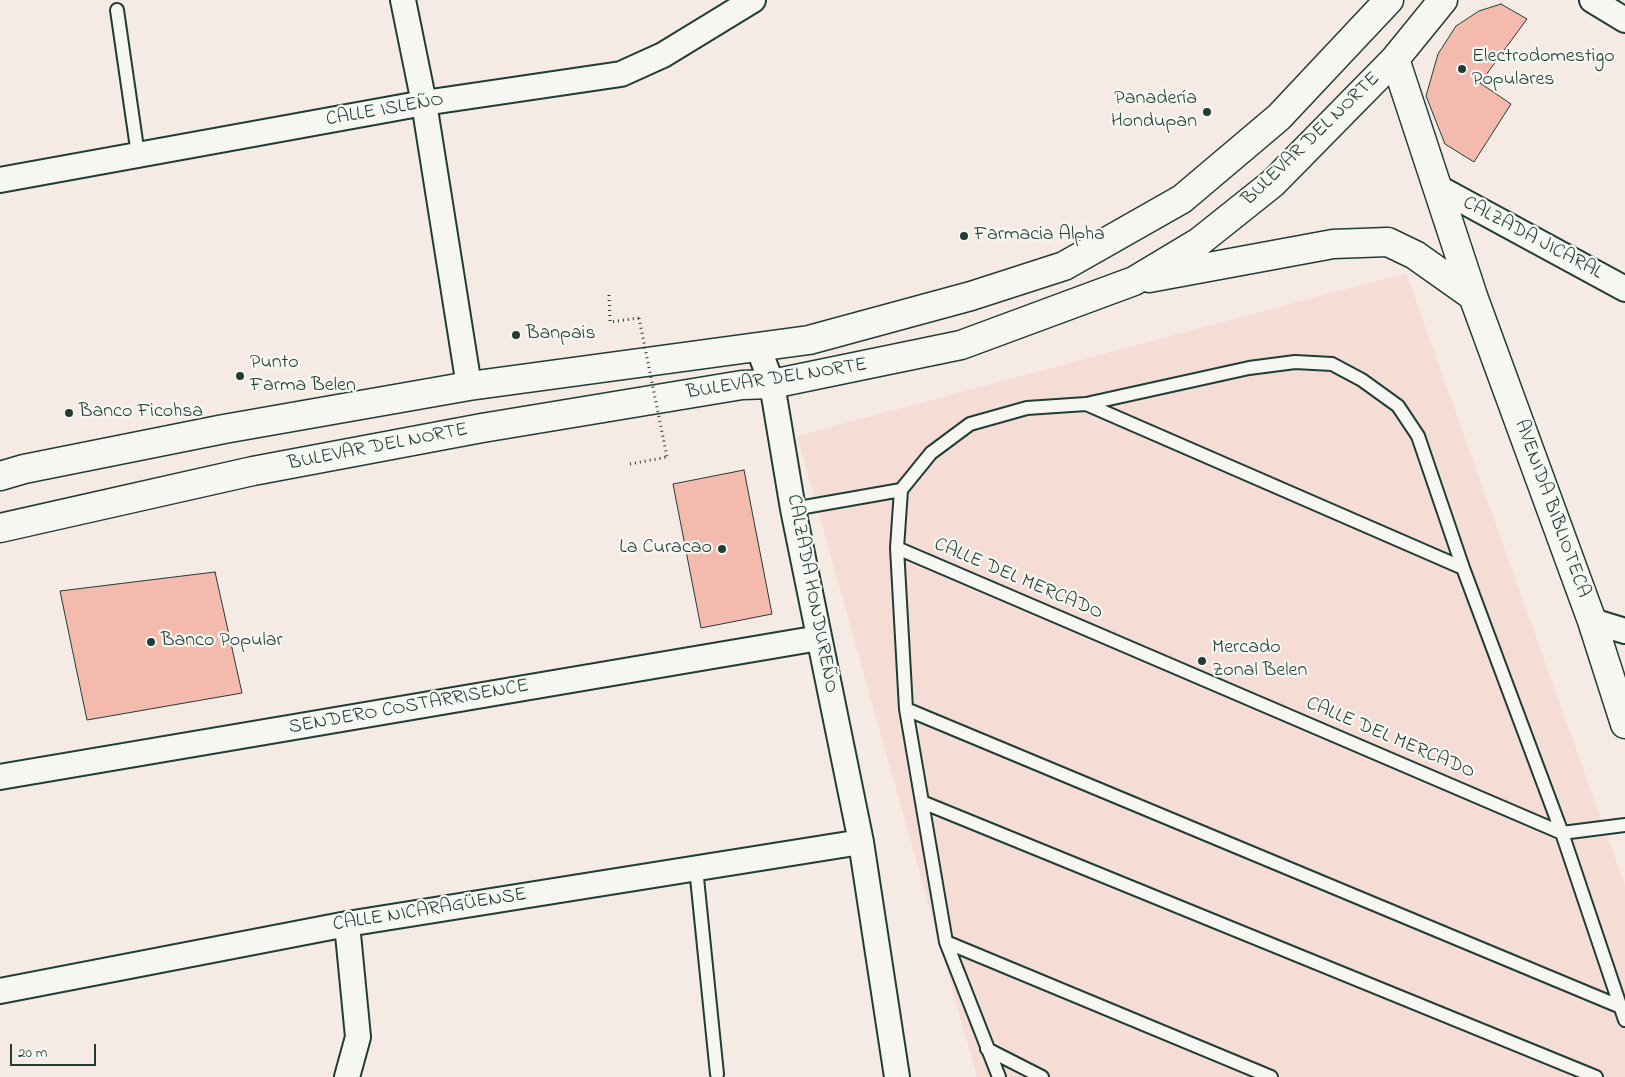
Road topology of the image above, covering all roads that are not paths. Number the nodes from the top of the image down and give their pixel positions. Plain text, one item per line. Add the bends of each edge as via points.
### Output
1 (403, 0) edge
2 (753, 0) edge
3 (1389, 0) edge
4 (1443, 0) edge
5 (1592, 0) edge
6 (117, 10) dead end
7 (1625, 20) edge
8 (1395, 59) junction
9 (424, 103) junction
10 (138, 155) junction
11 (0, 180) edge
12 (1439, 188) junction
13 (1134, 281) junction
14 (1625, 289) edge
15 (1473, 296) junction
16 (758, 347) junction
17 (772, 384) junction
18 (469, 386) junction
19 (1086, 404) junction
20 (0, 476) edge
21 (901, 490) junction
22 (793, 509) junction
23 (0, 528) edge
24 (897, 548) junction
25 (1463, 568) junction
26 (1592, 622) junction
27 (1625, 631) edge
28 (819, 638) junction
29 (906, 709) junction
30 (1625, 724) edge
31 (0, 777) edge
32 (922, 802) junction
33 (1625, 825) edge
34 (1562, 833) junction
35 (861, 842) junction
36 (696, 868) junction
37 (347, 924) junction
38 (946, 942) junction
39 (0, 991) edge
40 (1621, 1007) junction
41 (1625, 1020) edge
42 (987, 1049) junction
43 (717, 1074) dead end
44 (347, 1077) edge
45 (897, 1077) edge
46 (999, 1077) edge
47 (1042, 1077) edge
48 (1271, 1077) edge
49 (1596, 1077) edge

1 - 9 street
2 - 9 street, CALLE ISLEÑO via 663,55 621,74
3 - 16 main road, BULEVAR DEL NORTE via 1279,117 1182,199 1064,266 971,296 818,338
4 - 8 main road, BULEVAR DEL NORTE
5 - 7 street
6 - 10 lane
8 - 12 main road, AVENIDA BIBLIOTECA
8 - 13 main road, BULEVAR DEL NORTE via 1273,183 1199,242
9 - 10 street, CALLE ISLEÑO
9 - 18 street
10 - 11 street, CALLE ISLEÑO
12 - 14 street, CALZADA JICARAL
12 - 15 main road, AVENIDA BIBLIOTECA
13 - 15 main road via 1333,244 1388,242 1415,256
13 - 17 main road, BULEVAR DEL NORTE via 961,345
15 - 26 main road, AVENIDA BIBLIOTECA
16 - 17 street, CALZADA HONDUREÑO
16 - 18 main road, BULEVAR DEL NORTE
17 - 22 street, CALZADA HONDUREÑO
17 - 23 main road, BULEVAR DEL NORTE via 742,385 482,428 253,471
18 - 20 main road, BULEVAR DEL NORTE via 224,429
19 - 21 lane via 1027,408 970,424 931,453
19 - 25 lane
19 - 25 lane via 1249,368 1295,362 1332,364 1362,380 1398,406 1418,436
21 - 22 lane
21 - 24 lane
22 - 28 street, CALZADA HONDUREÑO
24 - 29 lane
24 - 34 lane, CALLE DEL MERCADO
25 - 34 lane
26 - 27 street
26 - 30 main road, AVENIDA BIBLIOTECA
28 - 31 street, SENDERO COSTARRISENCE
28 - 35 street, CALZADA HONDUREÑO
29 - 32 lane
29 - 40 lane
32 - 38 lane
32 - 49 lane
33 - 34 lane
34 - 40 lane
35 - 36 street, CALLE NICARAGÜENSE
35 - 45 street, CALZADA HONDUREÑO
36 - 37 street, CALLE NICARAGÜENSE
36 - 43 lane
37 - 39 street, CALLE NICARAGÜENSE
37 - 44 street via 358,1037
38 - 42 lane
38 - 48 lane
40 - 41 lane
42 - 46 lane
42 - 47 lane

